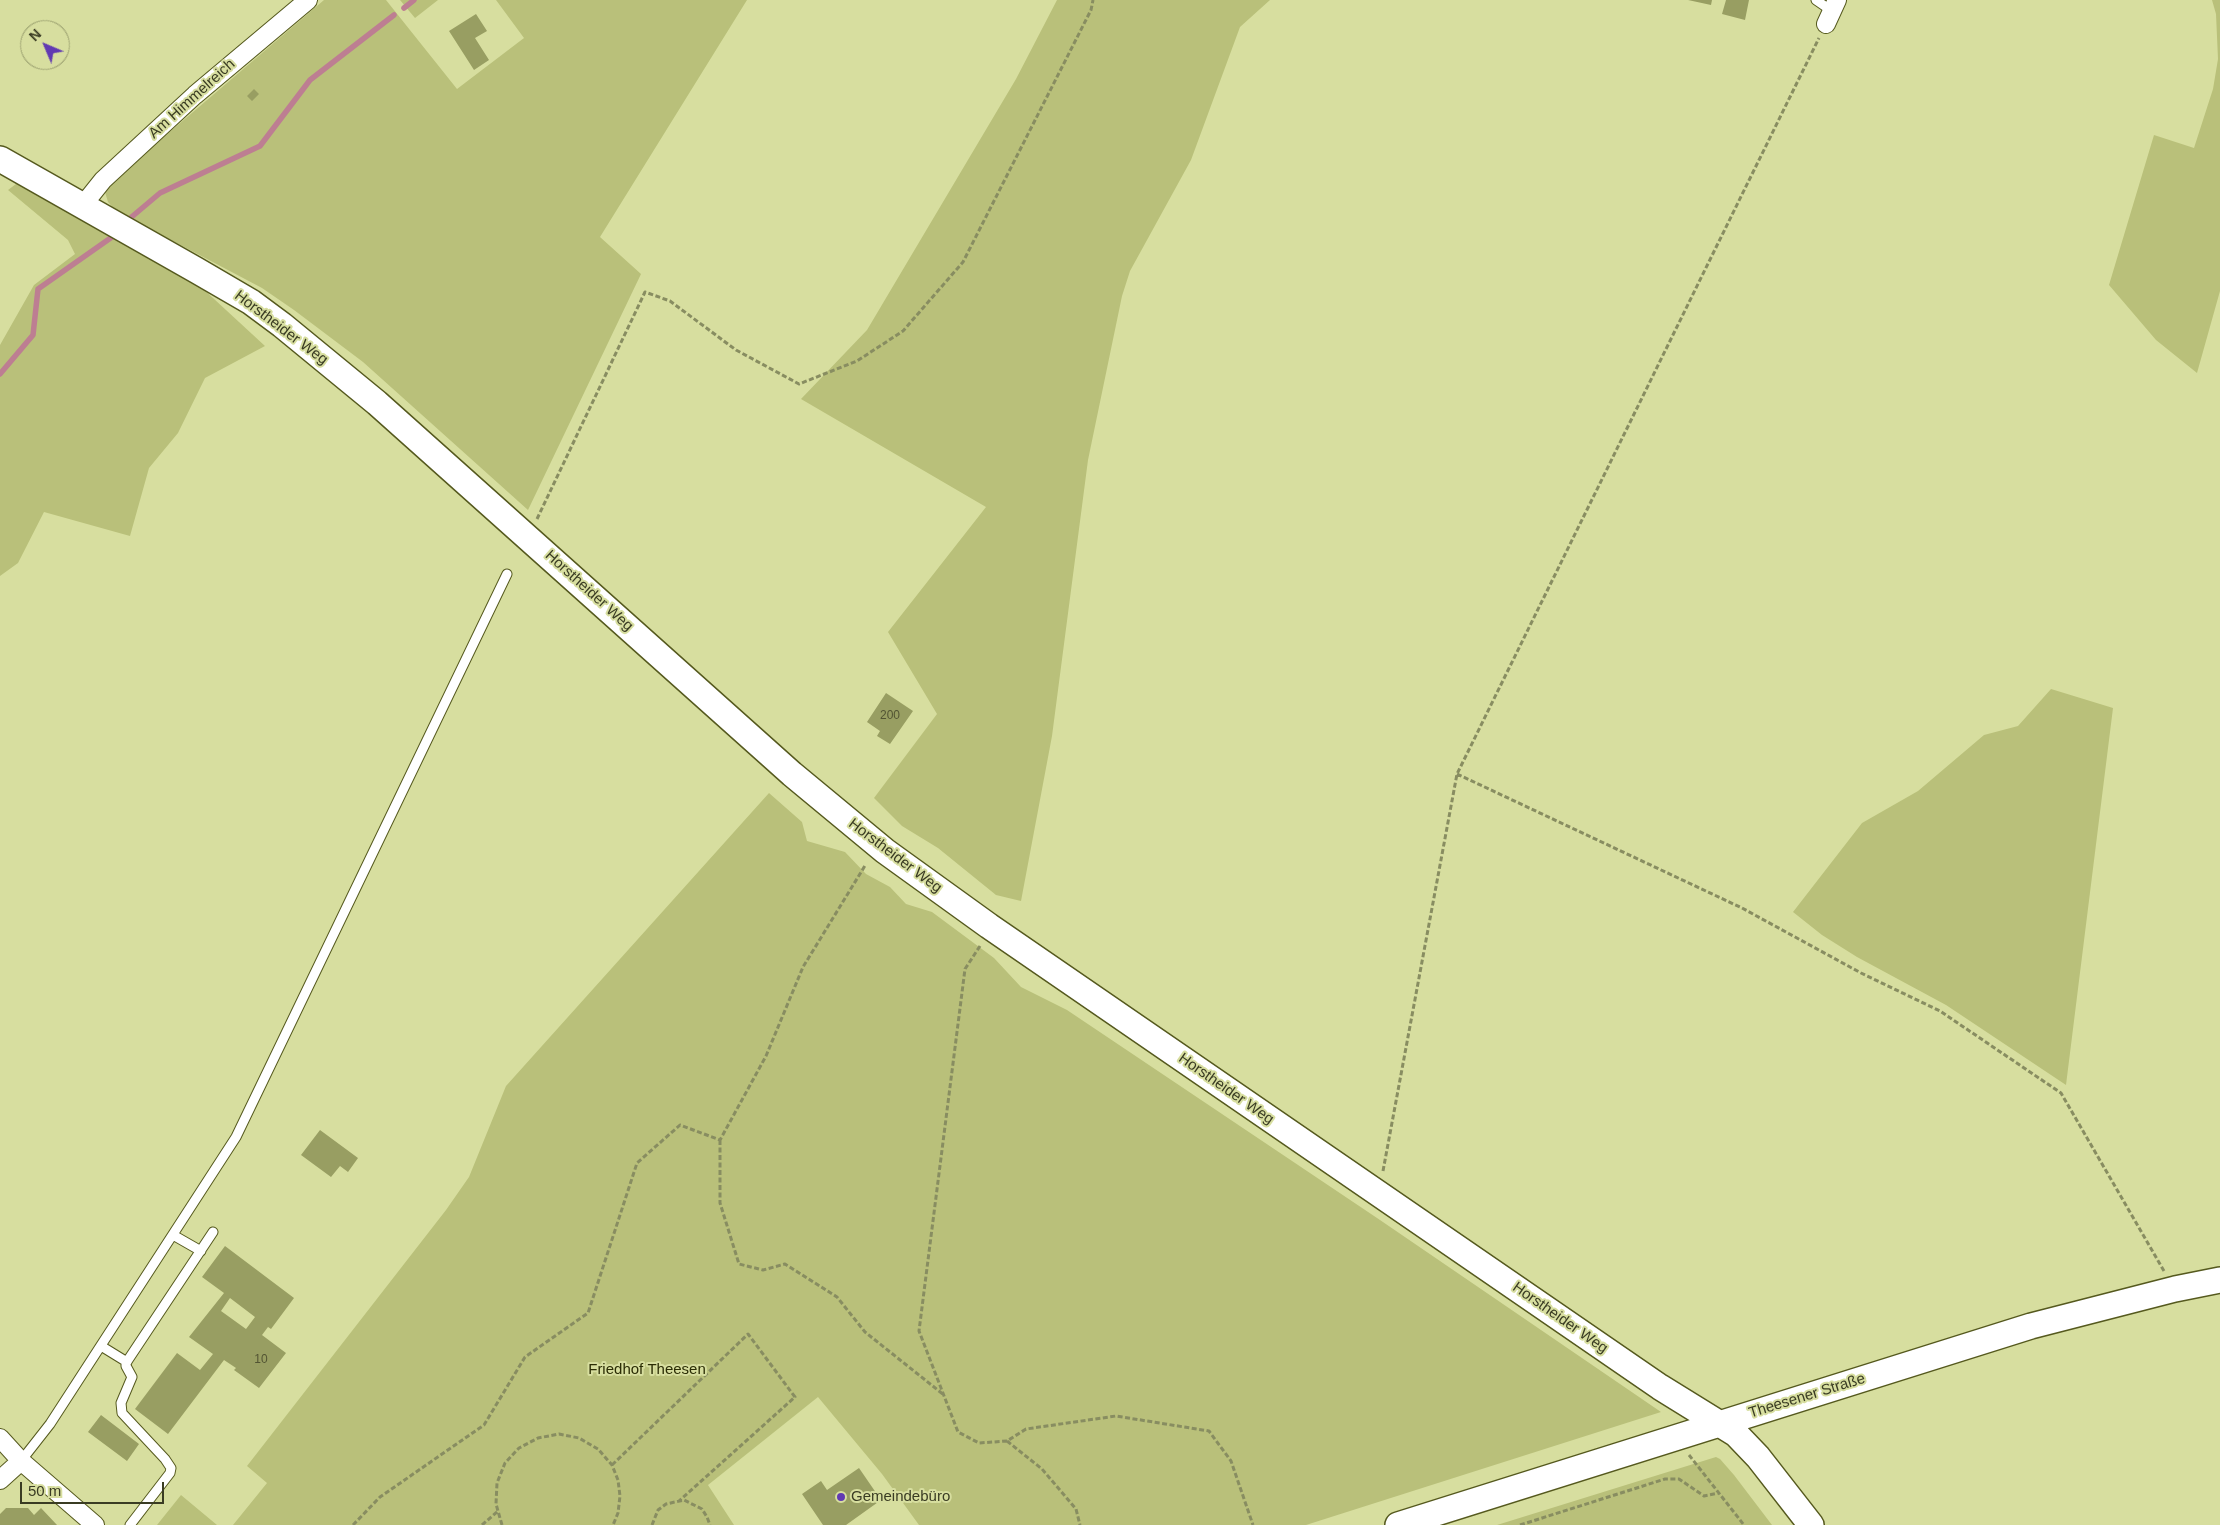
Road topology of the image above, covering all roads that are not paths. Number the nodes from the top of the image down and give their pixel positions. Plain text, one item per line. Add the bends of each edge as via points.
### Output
1 (308, 0) edge
2 (1816, 0) edge
3 (1832, 12) edge
4 (3, 167) edge
5 (83, 205) junction
6 (507, 574) dead end
7 (214, 1232) dead end
8 (173, 1235) junction
9 (201, 1251) junction
10 (2220, 1280) edge
11 (101, 1346) junction
12 (127, 1362) junction
13 (1719, 1424) junction
14 (0, 1438) edge
15 (21, 1461) junction
16 (0, 1480) edge
17 (94, 1525) edge
18 (130, 1525) edge
19 (1398, 1525) edge
20 (1811, 1525) edge

1 - 5 street, Am Himmelreich via 195,95 103,180
2 - 3 lane
4 - 5 street, Horstheider Weg
5 - 13 street, Horstheider Weg via 250,302 282,325 377,403 877,845 989,926 1660,1387
6 - 8 lane via 236,1137
7 - 9 lane
8 - 9 lane
8 - 11 lane
9 - 12 lane
10 - 13 street, Theesener Straße via 2031,1326
11 - 12 lane
11 - 15 lane via 50,1424
12 - 18 lane via 132,1377 121,1403 122,1413 171,1468
13 - 19 street, Theesener Straße
13 - 20 street, Horstheider Weg via 1748,1444
14 - 15 street
15 - 16 street
15 - 17 street

